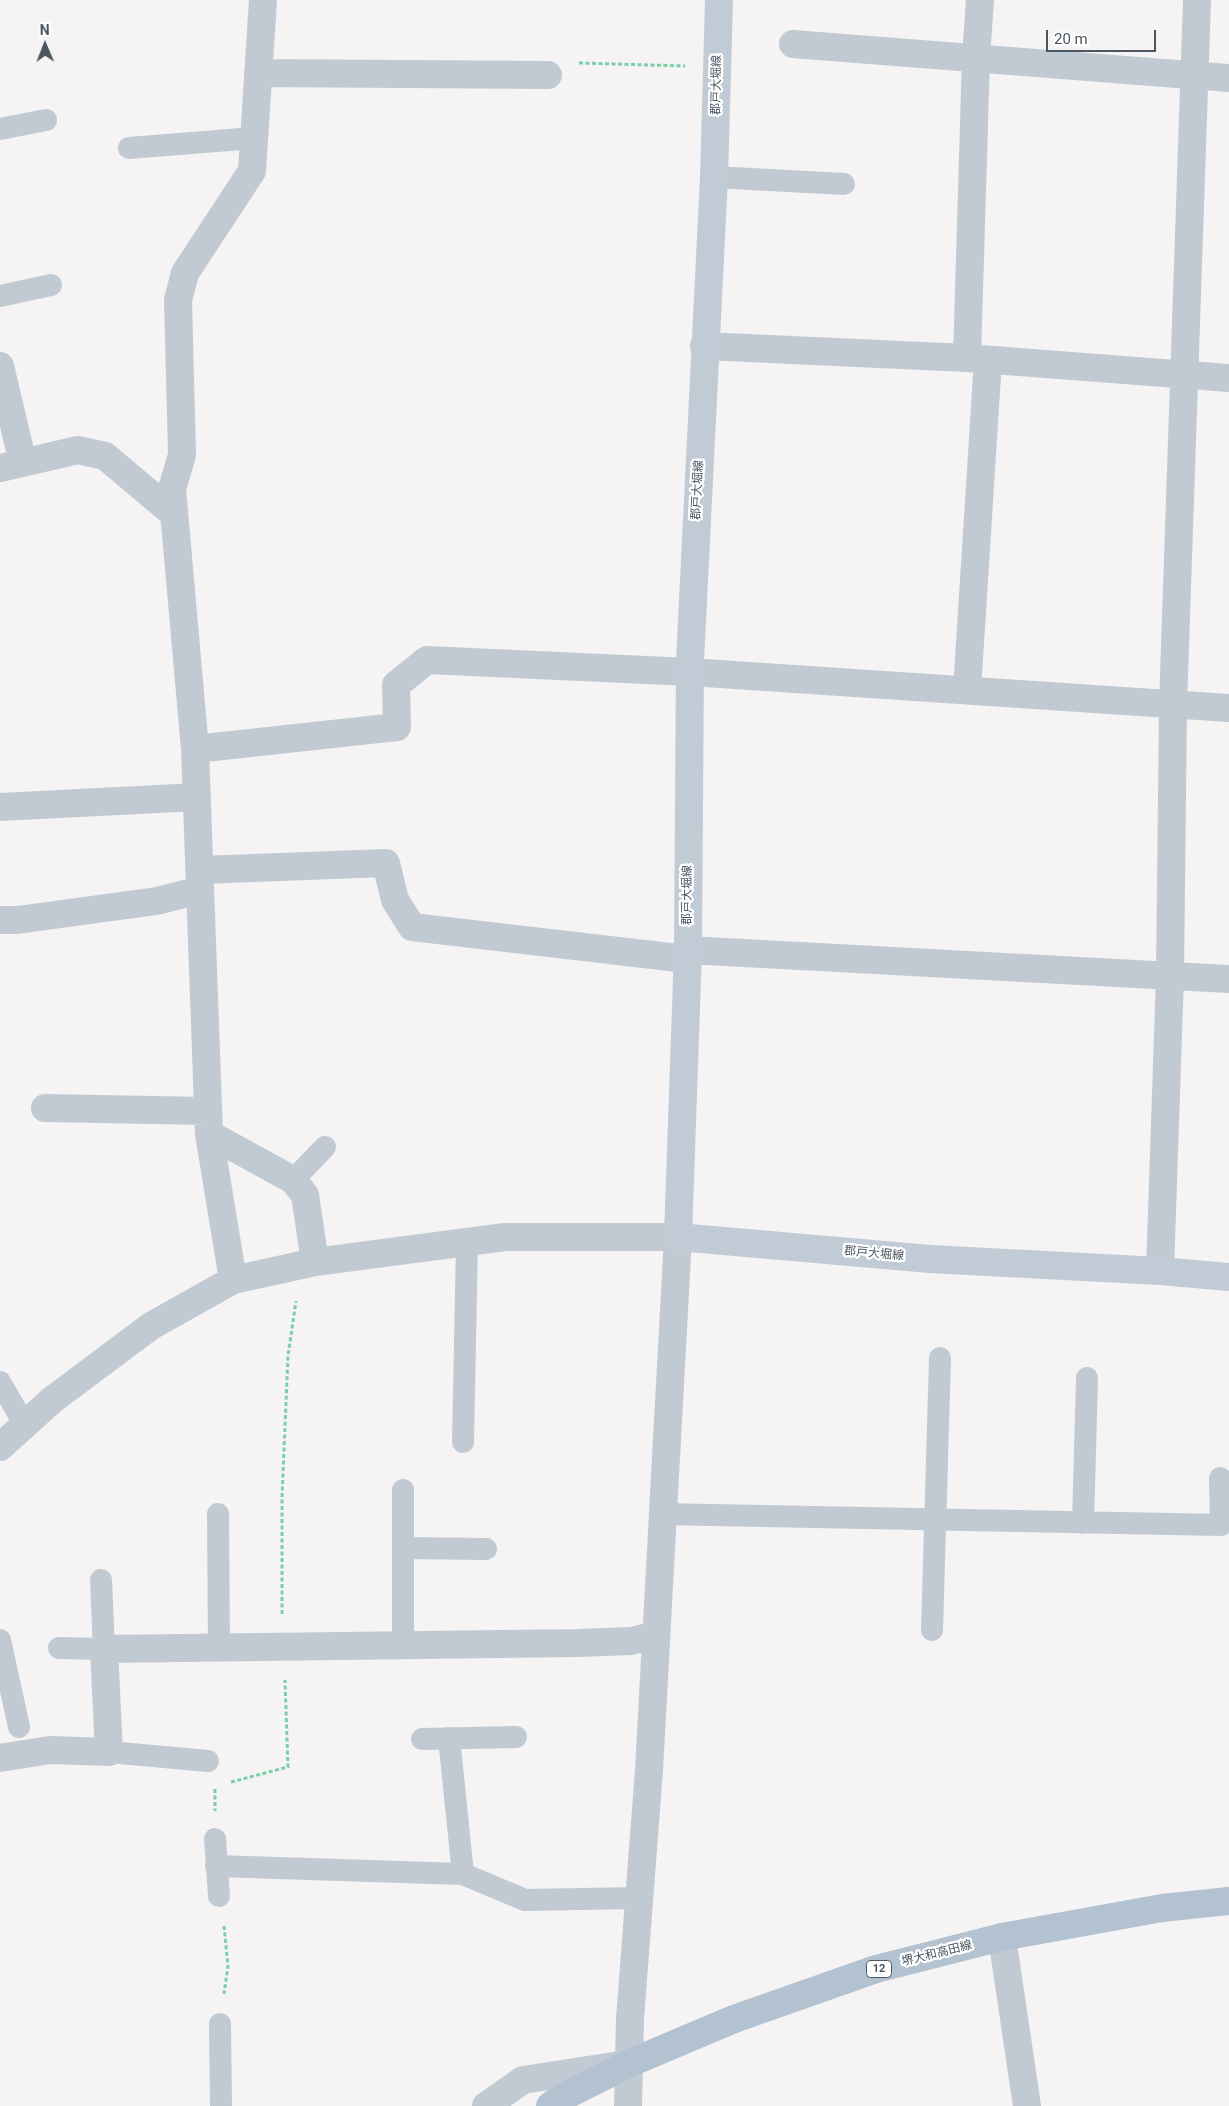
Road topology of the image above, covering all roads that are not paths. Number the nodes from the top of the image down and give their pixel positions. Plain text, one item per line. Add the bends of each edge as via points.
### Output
1 (263, 0) edge
2 (719, 0) edge
3 (980, 0) edge
4 (1197, 0) edge
5 (793, 44) dead end
6 (976, 57) junction
7 (258, 73) junction
8 (548, 75) road end
9 (1194, 77) junction
10 (1229, 78) edge
11 (46, 120) dead end
12 (0, 129) edge
13 (254, 138) junction
14 (129, 148) dead end
15 (714, 177) junction
16 (844, 184) dead end
17 (51, 285) dead end
18 (0, 296) edge
19 (704, 346) junction
20 (978, 359) junction
21 (0, 366) edge
22 (1185, 375) junction
23 (1229, 378) edge
24 (11, 466) edge
25 (174, 514) junction
26 (690, 672) junction
27 (967, 690) junction
28 (1173, 705) junction
29 (1229, 708) edge
30 (195, 750) junction
31 (197, 797) junction
32 (0, 807) edge
33 (200, 880) junction
34 (0, 920) edge
35 (688, 954) junction
36 (1170, 976) junction
37 (1229, 979) edge
38 (45, 1108) dead end
39 (209, 1122) junction
40 (325, 1147) dead end
41 (293, 1180) junction
42 (678, 1237) junction
43 (467, 1242) junction
44 (307, 1264) junction
45 (1160, 1271) junction
46 (1229, 1277) edge
47 (233, 1280) junction
48 (940, 1358) dead end
49 (1087, 1378) dead end
50 (0, 1382) edge
51 (25, 1425) junction
52 (463, 1442) dead end
53 (0, 1447) edge
54 (1220, 1478) dead end
55 (403, 1490) dead end
56 (218, 1514) dead end
57 (661, 1514) junction
58 (934, 1520) junction
59 (1083, 1523) junction
60 (1225, 1530) edge
61 (403, 1548) junction
62 (486, 1549) dead end
63 (101, 1580) dead end
64 (932, 1630) dead end
65 (656, 1635) junction
66 (0, 1640) edge
67 (403, 1645) junction
68 (219, 1647) junction
69 (59, 1648) dead end
70 (104, 1648) junction
71 (19, 1727) dead end
72 (516, 1737) dead end
73 (449, 1738) junction
74 (422, 1739) dead end
75 (109, 1752) junction
76 (0, 1758) edge
77 (208, 1761) road end
78 (215, 1839) road end
79 (216, 1866) junction
80 (463, 1874) junction
81 (219, 1896) road end
82 (639, 1898) junction
83 (1229, 1901) edge
84 (1002, 1937) junction
85 (220, 2024) road end
86 (630, 2063) junction
87 (557, 2103) edge
88 (221, 2106) edge
89 (486, 2106) edge
90 (628, 2106) edge
91 (1027, 2106) edge

1 - 7 street
2 - 15 main road, 郡戸大堀線
3 - 6 street
4 - 9 street
5 - 6 street
6 - 9 street
6 - 20 street
7 - 8 street
7 - 13 street
9 - 10 street
9 - 22 street
11 - 12 lane
13 - 14 lane
13 - 25 street via 252,171 184,272 178,300 182,455 172,489
15 - 16 lane
15 - 19 main road, 郡戸大堀線
17 - 18 lane
19 - 20 street
19 - 26 main road, 郡戸大堀線
20 - 22 street
20 - 27 street
21 - 24 street
22 - 23 street
22 - 28 street
24 - 25 street via 78,450 105,456
25 - 30 street
26 - 27 street
26 - 30 street via 428,660 396,685 397,727
26 - 35 main road, 郡戸大堀線
27 - 28 street
28 - 29 street
28 - 36 street
30 - 31 street
31 - 32 street
31 - 33 street
33 - 34 street via 157,901
33 - 35 street via 386,863 395,900 412,928
33 - 39 street
35 - 36 street
35 - 42 main road, 郡戸大堀線
36 - 37 street
36 - 45 street
38 - 39 street
39 - 41 street
39 - 47 street
40 - 41 lane
41 - 44 street via 305,1195
42 - 43 street via 505,1237
42 - 45 main road, 郡戸大堀線 via 930,1259
42 - 57 street
43 - 44 street
43 - 52 lane
44 - 47 street
45 - 46 main road, 郡戸大堀線
47 - 51 street via 151,1326 52,1400
48 - 58 lane
49 - 59 lane
50 - 51 lane
51 - 53 street
54 - 60 lane
55 - 61 lane
56 - 68 lane
57 - 58 lane
57 - 65 street
58 - 59 lane
58 - 64 lane
59 - 60 lane
61 - 62 lane
61 - 67 lane
63 - 70 lane
65 - 67 street via 579,1643
65 - 82 street
66 - 71 lane
67 - 68 street
68 - 70 street
69 - 70 lane
70 - 75 street
72 - 73 lane
73 - 74 lane
73 - 80 lane
75 - 76 street via 50,1750
75 - 77 lane
78 - 79 lane
79 - 80 lane
79 - 81 lane
80 - 82 lane via 525,1900
82 - 86 street
83 - 84 main road, 堺大和高田線 / 12 via 1162,1908
84 - 86 main road, 堺大和高田線 / 12 via 876,1969 734,2019
84 - 91 street
85 - 88 lane
86 - 87 main road, 堺大和高田線 / 12
86 - 89 street via 523,2080
86 - 90 street

